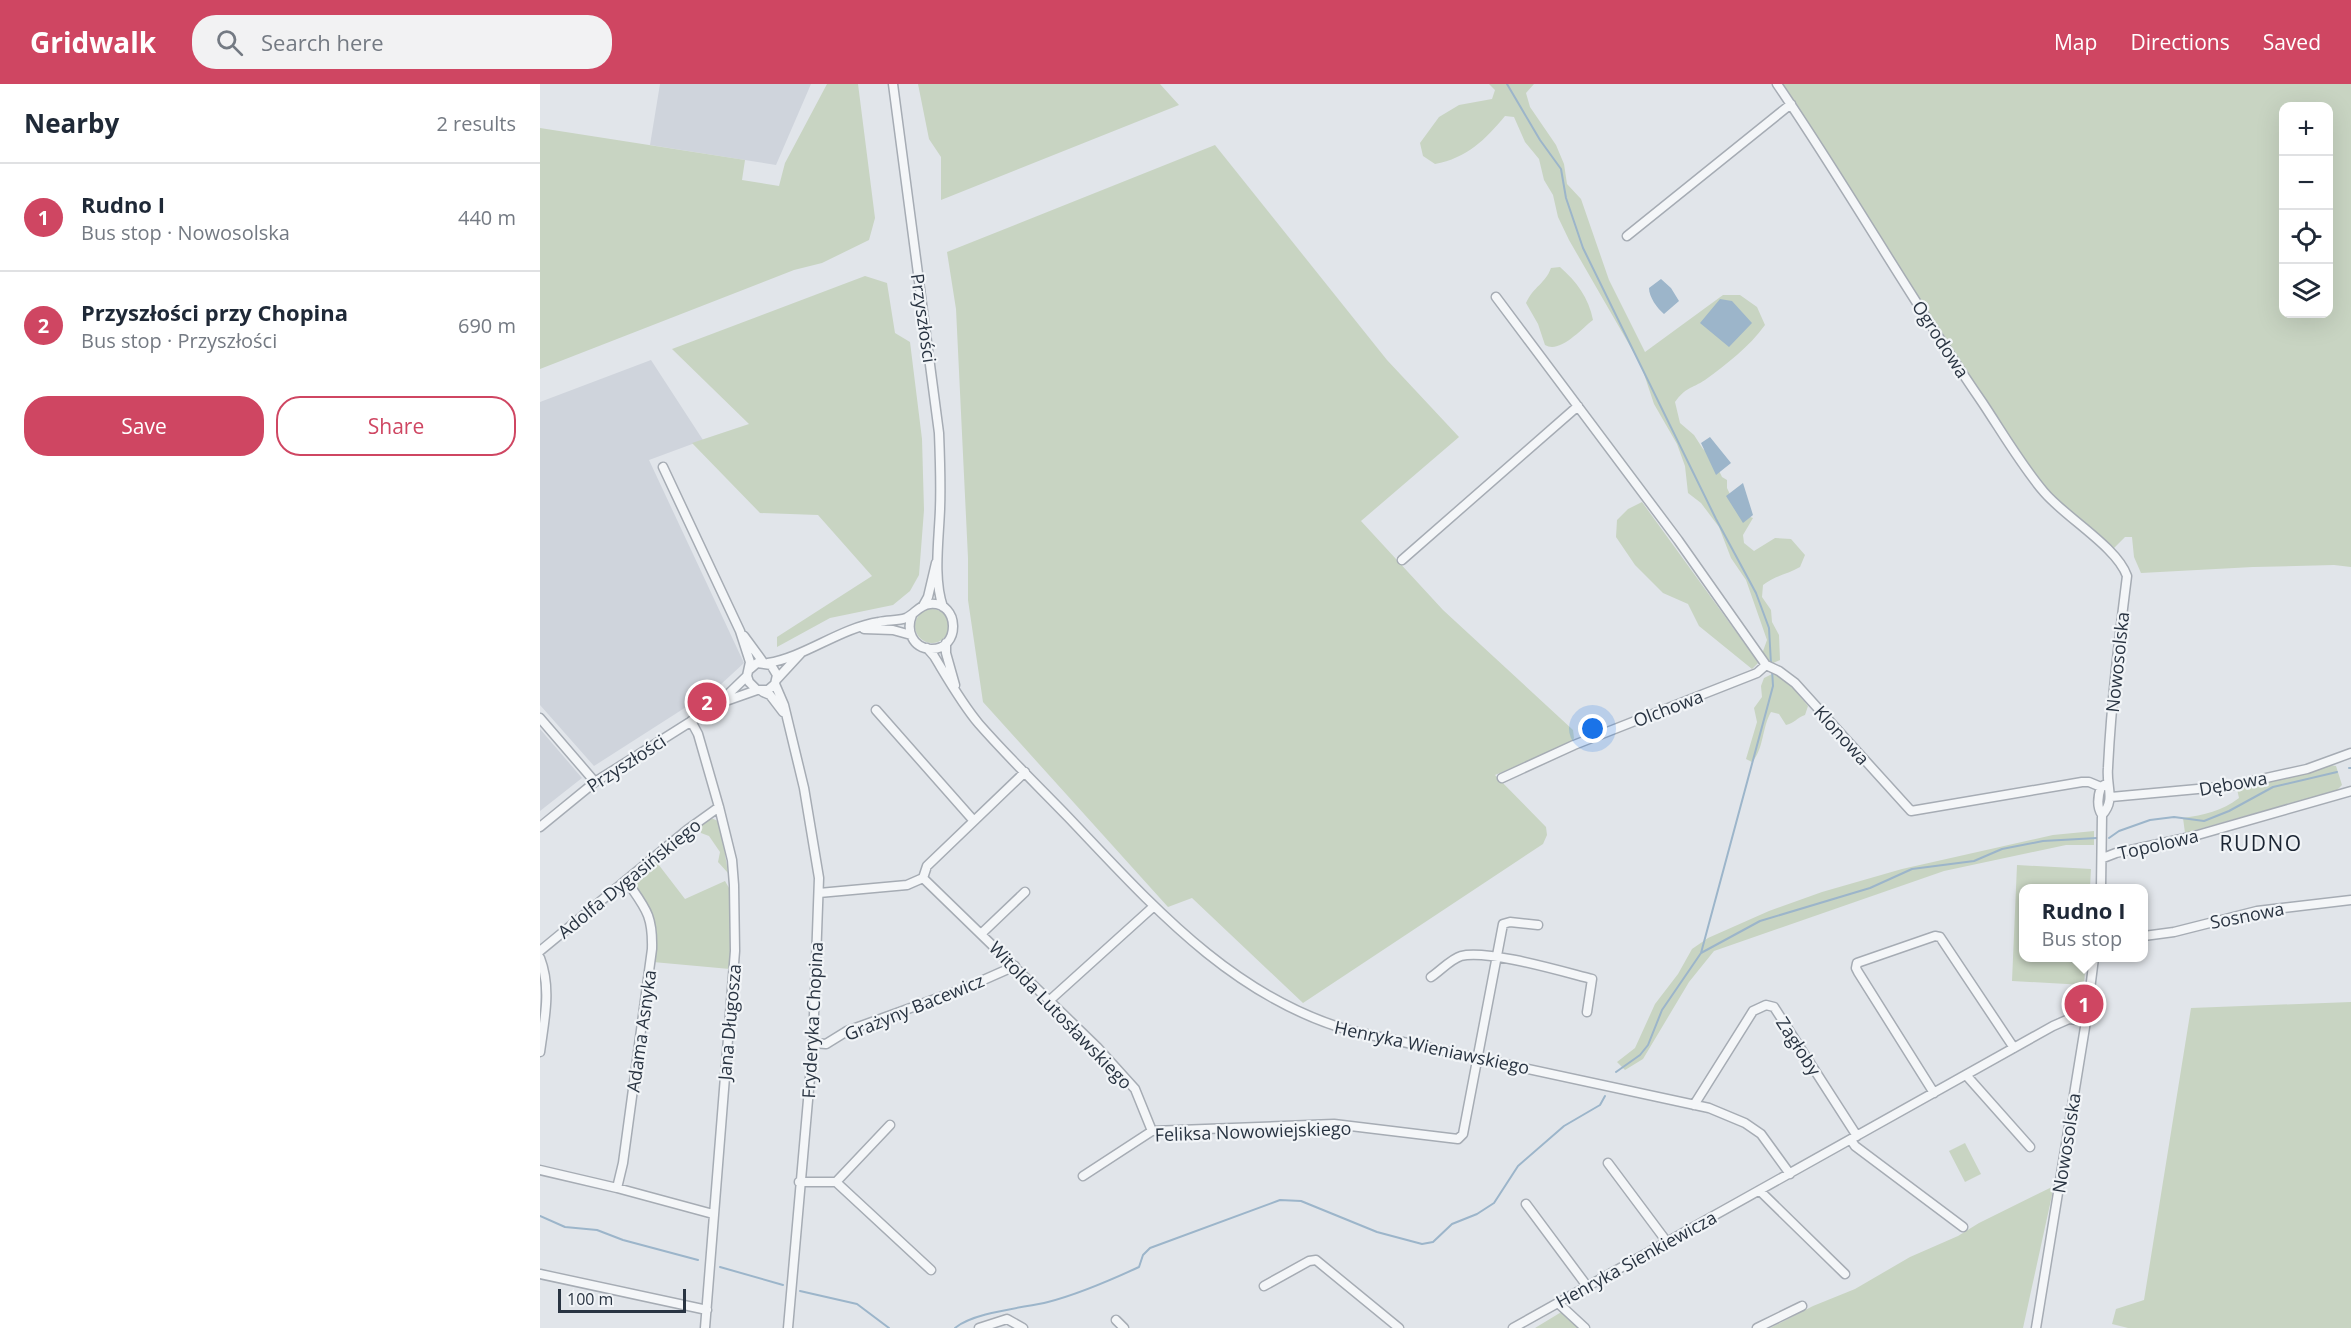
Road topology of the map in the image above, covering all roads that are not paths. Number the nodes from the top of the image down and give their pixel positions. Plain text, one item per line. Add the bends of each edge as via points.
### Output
1 (893, 84) edge
2 (1777, 84) edge
3 (1791, 104) junction
4 (1627, 236) dead end
5 (1496, 297) dead end
6 (1578, 406) junction
7 (663, 467) dead end
8 (938, 554) junction
9 (1402, 560) dead end
10 (2127, 576) joint
11 (923, 606) junction
12 (943, 607) junction
13 (912, 615) junction
14 (857, 629) junction
15 (740, 631) junction
16 (911, 635) junction
17 (946, 643) junction
18 (927, 648) junction
19 (804, 650) junction
20 (765, 662) junction
21 (1766, 665) junction
22 (748, 673) junction
23 (776, 681) junction
24 (760, 691) junction
25 (958, 694) junction
26 (717, 705) junction
27 (876, 710) dead end
28 (786, 715) junction
29 (540, 718) edge
30 (691, 721) junction
31 (2351, 753) edge
32 (1025, 772) junction
33 (1502, 778) dead end
34 (594, 782) junction
35 (2104, 786) junction
36 (2351, 791) edge
37 (2111, 797) junction
38 (719, 807) junction
39 (2102, 815) junction
40 (974, 821) junction
41 (540, 827) edge
42 (2103, 858) junction
43 (923, 878) junction
44 (626, 880) junction
45 (2101, 884) edge
46 (1025, 892) dead end
47 (819, 893) junction
48 (2351, 900) edge
49 (1154, 907) junction
50 (1538, 926) dead end
51 (982, 933) junction
52 (2148, 935) edge
53 (540, 951) edge
54 (1497, 957) junction
55 (540, 958) edge
56 (2093, 962) edge
57 (1015, 966) junction
58 (1431, 977) dead end
59 (1050, 1000) junction
60 (1587, 1012) dead end
61 (2086, 1021) junction
62 (813, 1044) junction
63 (2014, 1048) junction
64 (540, 1052) edge
65 (1479, 1057) junction
66 (1966, 1075) junction
67 (1934, 1093) junction
68 (1694, 1105) junction
69 (890, 1125) dead end
70 (1152, 1131) junction
71 (1854, 1138) junction
72 (2030, 1147) dead end
73 (1608, 1162) dead end
74 (540, 1170) edge
75 (1790, 1174) junction
76 (1083, 1176) dead end
77 (800, 1182) junction
78 (836, 1182) junction
79 (617, 1188) junction
80 (1760, 1191) junction
81 (1526, 1204) dead end
82 (713, 1214) junction
83 (1963, 1227) dead end
84 (1667, 1242) junction
85 (932, 1270) dead end
86 (540, 1274) edge
87 (1845, 1274) dead end
88 (1264, 1286) dead end
89 (1587, 1286) junction
90 (1558, 1303) junction
91 (1802, 1306) dead end
92 (706, 1311) junction
93 (1116, 1320) dead end
94 (705, 1328) edge
95 (788, 1328) edge
96 (979, 1328) edge
97 (1023, 1328) edge
98 (1124, 1328) edge
99 (1399, 1328) edge
100 (1513, 1328) edge
101 (1585, 1328) edge
102 (1757, 1328) edge
103 (2036, 1328) edge

1 - 8 street, Przyszłości via 939,433
2 - 3 street, Ogrodowa
3 - 4 street
3 - 10 street, Ogrodowa via 1957,366 2045,493 2122,565
5 - 6 street
6 - 9 street
6 - 21 street via 1727,606
7 - 15 street
8 - 11 street, Przyszłości
8 - 12 street, Przyszłości
10 - 35 street, Nowosolska
11 - 12 street
11 - 13 street
12 - 17 street via 954,624
13 - 14 street
13 - 16 street
14 - 16 street
14 - 19 street
15 - 20 street
15 - 22 street via 750,662
16 - 18 street
17 - 18 street
17 - 25 street, Henryka Wieniawskiego
18 - 25 street, Henryka Wieniawskiego
19 - 20 street
19 - 23 street
20 - 22 street via 753,665
20 - 23 street via 774,667
21 - 33 street, Olchowa via 1757,673 1574,745
21 - 35 street, Klonowa via 1795,683 1911,811 2082,782
22 - 24 street via 751,686
22 - 26 street, Przyszłości
23 - 24 street via 768,690
23 - 28 street, Fryderyka Chopina
24 - 26 street, Przyszłości
24 - 28 street, Fryderyka Chopina via 770,695
25 - 32 street, Henryka Wieniawskiego via 979,724
26 - 30 street, Przyszłości
27 - 40 street
28 - 47 street, Fryderyka Chopina via 804,788
29 - 34 street
30 - 34 street, Przyszłości
30 - 38 street, Jana Długosza
31 - 37 street, Dębowa via 2307,769 2230,786
32 - 40 street
32 - 49 street, Henryka Wieniawskiego
34 - 41 street, Przyszłości
35 - 37 street, Nowosolska
35 - 39 street, Nowosolska via 2099,806
36 - 42 street, Topolowa
37 - 39 street, Nowosolska
38 - 44 street, Adolfa Dygasińskiego
38 - 82 street, Jana Długosza via 732,860 735,951
39 - 42 street, Nowosolska
40 - 43 street via 927,866
42 - 45 street, Nowosolska
43 - 47 street via 907,885
43 - 51 street, Witolda Lutosławskiego
44 - 53 street, Adolfa Dygasińskiego
44 - 79 street, Adama Asnyka via 648,910 653,927
46 - 51 street, Witolda Lutosławskiego
47 - 62 street, Fryderyka Chopina
48 - 52 street, Sosnowa via 2257,911
49 - 59 street
49 - 65 street, Henryka Wieniawskiego via 1231,973 1302,1015 1394,1041
50 - 54 street via 1503,924
51 - 57 street, Witolda Lutosławskiego
54 - 58 street via 1459,957
54 - 60 street via 1592,979
54 - 65 street
55 - 64 street via 548,999
56 - 61 street, Nowosolska
57 - 59 street, Witolda Lutosławskiego
57 - 62 street, Grażyny Bacewicz via 847,1031 826,1044
59 - 70 street, Witolda Lutosławskiego via 1135,1089
61 - 63 street, Henryka Sienkiewicza via 2061,1022
61 - 103 street, Nowosolska
62 - 77 street, Fryderyka Chopina
63 - 66 street, Henryka Sienkiewicza
63 - 67 street via 1940,937 1857,963 1858,972
65 - 68 street, Henryka Wieniawskiego
65 - 70 street, Feliksa Nowowiejskiego via 1458,1139 1334,1124
66 - 67 street, Henryka Sienkiewicza
66 - 72 street
67 - 71 street, Henryka Sienkiewicza
68 - 71 street, Zagłoby via 1753,1011 1766,1005 1774,1007
68 - 75 street, Henryka Wieniawskiego via 1728,1116 1761,1134
69 - 78 street
70 - 76 street, Feliksa Nowowiejskiego
71 - 75 street, Henryka Sienkiewicza
71 - 83 street, Zagłoby via 1855,1146
73 - 84 street
74 - 79 street
75 - 80 street, Henryka Sienkiewicza
77 - 78 street
77 - 95 street, Fryderyka Chopina
78 - 85 street
79 - 82 street
80 - 84 street, Henryka Sienkiewicza
80 - 87 street
81 - 89 street
82 - 92 street, Jana Długosza
84 - 89 street, Henryka Sienkiewicza
86 - 92 street
88 - 99 street via 1316,1260
89 - 90 street, Henryka Sienkiewicza
90 - 100 street, Henryka Sienkiewicza
90 - 101 street
91 - 102 street
92 - 94 street, Jana Długosza
93 - 98 street
96 - 97 street via 1007,1319

